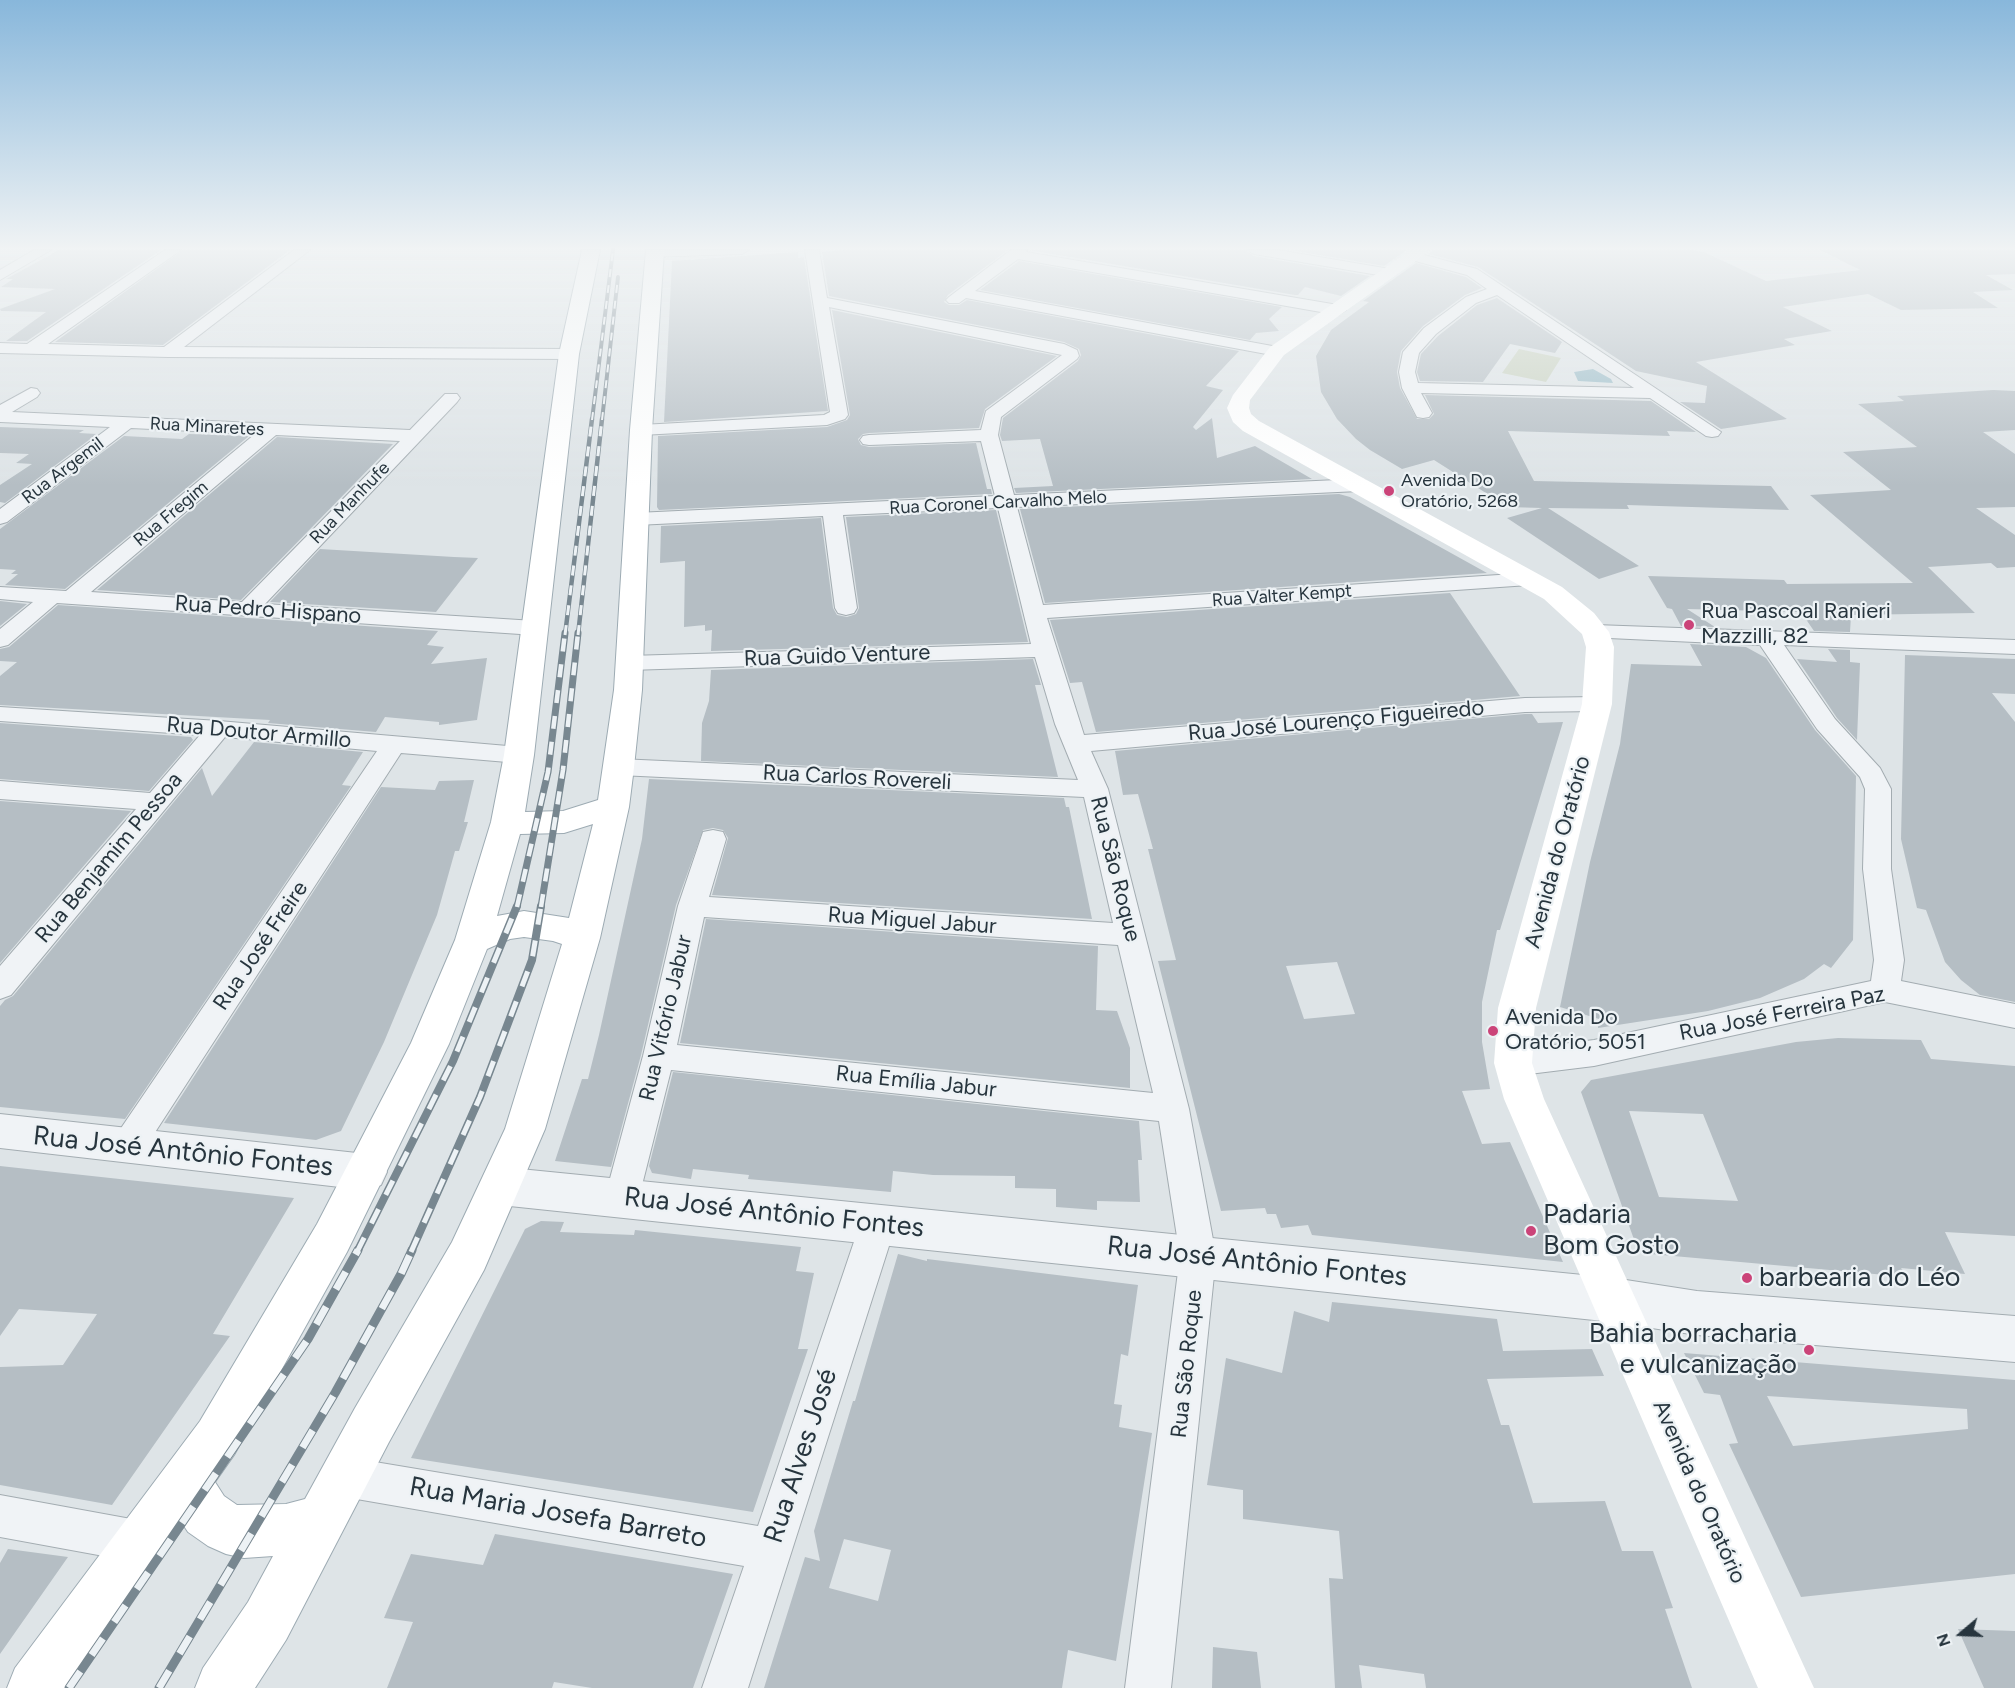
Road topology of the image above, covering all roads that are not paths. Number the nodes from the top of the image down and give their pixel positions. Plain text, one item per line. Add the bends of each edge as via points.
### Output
1 (60, 329) edge
2 (199, 329) edge
3 (574, 329) edge
4 (649, 329) edge
5 (825, 329) edge
6 (965, 329) edge
7 (1157, 329) edge
8 (1310, 329) edge
9 (1433, 329) edge
10 (1555, 329) edge
11 (0, 348) edge
12 (32, 348) junction
13 (1277, 351) junction
14 (168, 352) junction
15 (569, 354) junction
16 (1410, 388) junction
17 (31, 393) dead end
18 (1650, 393) junction
19 (451, 399) dead end
20 (0, 412) edge
21 (1423, 412) dead end
22 (0, 417) edge
23 (127, 423) junction
24 (271, 430) junction
25 (640, 430) junction
26 (1712, 432) dead end
27 (989, 435) junction
28 (415, 436) junction
29 (869, 440) dead end
30 (1359, 485) junction
31 (1005, 503) junction
32 (832, 510) junction
33 (0, 518) edge
34 (636, 519) junction
35 (1529, 579) junction
36 (0, 593) edge
37 (62, 597) junction
38 (249, 608) junction
39 (846, 608) dead end
40 (1034, 612) junction
41 (535, 628) junction
42 (1595, 632) junction
43 (1767, 639) junction
44 (0, 640) edge
45 (2015, 647) edge
46 (1044, 650) junction
47 (629, 663) junction
48 (1597, 704) junction
49 (0, 714) edge
50 (219, 729) junction
51 (394, 744) junction
52 (1076, 744) junction
53 (519, 755) junction
54 (619, 767) junction
55 (1095, 789) junction
56 (0, 790) edge
57 (157, 802) junction
58 (613, 807) junction
59 (507, 822) junction
60 (713, 839) dead end
61 (692, 906) junction
62 (1131, 935) junction
63 (582, 938) junction
64 (473, 940) junction
65 (0, 987) edge
66 (1885, 990) junction
67 (2015, 1016) edge
68 (659, 1056) junction
69 (1513, 1063) junction
70 (1173, 1109) junction
71 (0, 1131) edge
72 (127, 1147) junction
73 (366, 1172) junction
74 (500, 1186) junction
75 (622, 1197) junction
76 (878, 1224) junction
77 (1198, 1256) junction
78 (1613, 1300) junction
79 (2015, 1339) edge
80 (185, 1482) junction
81 (333, 1498) junction
82 (0, 1516) edge
83 (142, 1542) junction
84 (771, 1549) junction
85 (35, 1688) edge
86 (223, 1688) edge
87 (725, 1688) edge
88 (1148, 1688) edge
89 (1786, 1688) edge

1 - 12 street
2 - 14 street
3 - 15 main road
4 - 25 main road
5 - 25 street via 839,415 827,420
6 - 27 street via 1071,353 992,415
7 - 13 street
8 - 13 main road
9 - 16 street via 1411,352 1407,372
10 - 18 street
11 - 12 street
12 - 14 street
13 - 30 main road via 1240,399 1240,417
14 - 15 street
15 - 41 main road
16 - 18 street
16 - 21 street
17 - 20 street
18 - 26 street
19 - 28 street, Rua Manhufe
22 - 23 street, Rua Minaretes
23 - 24 street, Rua Minaretes
23 - 33 street, Rua Argemil
24 - 28 street, Rua Minaretes
24 - 37 street, Rua Fregim
25 - 34 main road
27 - 29 street
27 - 31 street, Rua São Roque
28 - 38 street, Rua Manhufe
30 - 31 street, Rua Coronel Carvalho Melo
30 - 35 main road
31 - 32 street, Rua Coronel Carvalho Melo
31 - 40 street, Rua São Roque
32 - 34 street, Rua Coronel Carvalho Melo
32 - 39 street
34 - 47 main road
35 - 40 street, Rua Valter Kempt
35 - 42 main road via 1553,593
36 - 37 street, Rua Pedro Hispano
37 - 38 street, Rua Pedro Hispano
37 - 44 street, Rua Fregim
38 - 41 street, Rua Pedro Hispano
40 - 46 street, Rua São Roque
41 - 53 main road
42 - 43 street
42 - 48 main road, Avenida do Oratório via 1600,647
43 - 45 street
43 - 66 street via 1826,724 1871,774 1878,789 1877,869 1889,960
46 - 47 street, Rua Guido Venture
46 - 52 street, Rua São Roque
47 - 54 main road
48 - 52 street, Rua José Lourenço Figueiredo via 1525,705
48 - 69 main road, Avenida do Oratório via 1517,1008
49 - 50 street, Rua Doutor Armillo
50 - 51 street, Rua Doutor Armillo
50 - 57 street, Rua Benjamim Pessoa
51 - 53 street, Rua Doutor Armillo
51 - 72 street, Rua José Freire
52 - 55 street, Rua São Roque
53 - 59 main road
54 - 55 street, Rua Carlos Rovereli
54 - 58 main road
55 - 62 street, Rua São Roque
56 - 57 street
57 - 65 street, Rua Benjamim Pessoa
58 - 59 main road via 564,822
58 - 63 main road
59 - 64 main road
60 - 61 street, Rua Vitório Jabur
61 - 62 street, Rua Miguel Jabur
61 - 68 street, Rua Vitório Jabur
62 - 70 street, Rua São Roque
63 - 64 main road via 558,928 524,924
63 - 74 main road via 525,1129
64 - 73 main road via 430,1044
66 - 67 street, Rua José Ferreira Paz
66 - 69 street, Rua José Ferreira Paz via 1594,1053
68 - 70 street, Rua Emília Jabur
68 - 75 street, Rua Vitório Jabur
69 - 78 main road, Avenida do Oratório via 1524,1099
70 - 77 street, Rua São Roque
71 - 72 street, Rua José Antônio Fontes
72 - 73 street, Rua José Antônio Fontes
73 - 80 main road via 217,1438
74 - 75 street, Rua José Antônio Fontes
74 - 81 main road via 468,1256
75 - 76 street, Rua José Antônio Fontes
76 - 77 street, Rua José Antônio Fontes
76 - 84 street, Rua Alves José
77 - 78 street, Rua José Antônio Fontes
77 - 88 street, Rua São Roque
78 - 79 street, Rua José Antônio Fontes via 1697,1313
78 - 89 main road, Avenida do Oratório
80 - 81 main road via 206,1514 226,1527 244,1532 286,1530
80 - 83 main road
81 - 84 street, Rua Maria Josefa Barreto
81 - 86 main road via 267,1622
82 - 83 street
83 - 85 main road
84 - 87 street, Rua Alves José

